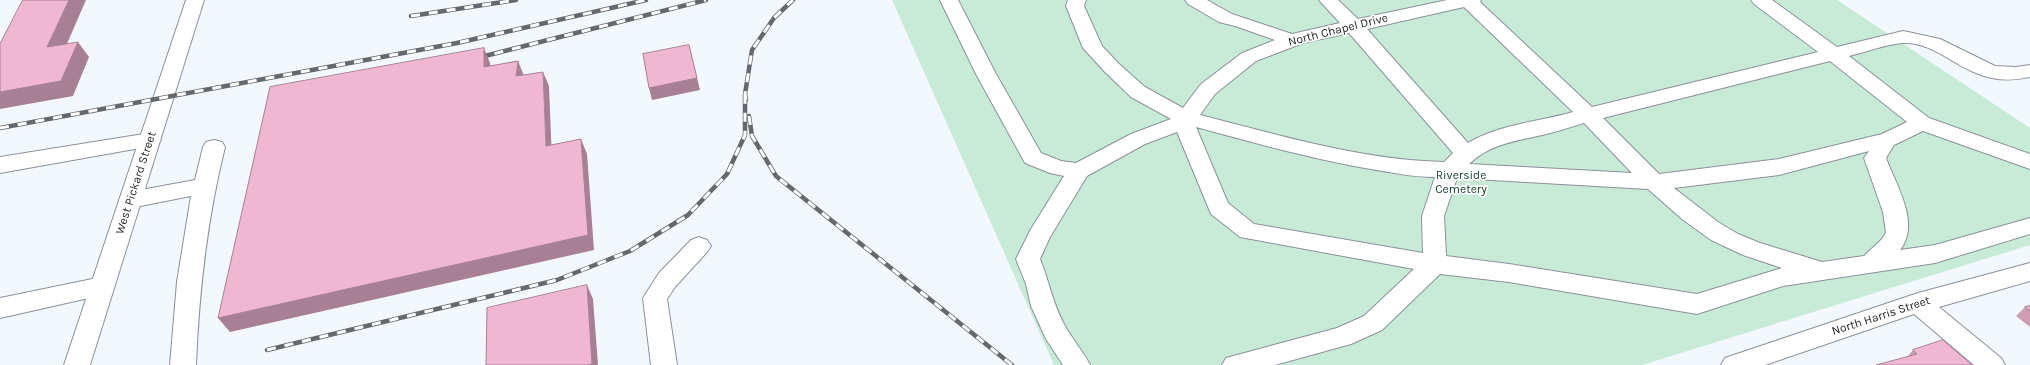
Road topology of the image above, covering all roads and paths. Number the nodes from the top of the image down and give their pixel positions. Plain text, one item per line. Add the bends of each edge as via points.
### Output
1 (195, 0) edge
2 (950, 0) edge
3 (1077, 0) edge
4 (1194, 0) edge
5 (1328, 0) edge
6 (1469, 0) edge
7 (1760, 0) edge
8 (1354, 26) junction
9 (1292, 40) junction
10 (1834, 54) junction
11 (2030, 71) edge
12 (1588, 115) junction
13 (1184, 120) junction
14 (1922, 123) junction
15 (150, 140) junction
16 (1887, 140) junction
17 (214, 147) dead end
18 (1466, 154) junction
19 (2030, 162) edge
20 (0, 165) edge
21 (1449, 170) junction
22 (1079, 171) junction
23 (1654, 182) junction
24 (203, 186) junction
25 (130, 200) junction
26 (2030, 226) edge
27 (699, 246) dead end
28 (1435, 264) junction
29 (1870, 264) junction
30 (1822, 271) junction
31 (2030, 272) edge
32 (102, 286) junction
33 (1918, 303) junction
34 (0, 308) edge
35 (77, 365) edge
36 (183, 365) edge
37 (664, 365) edge
38 (1077, 365) edge
39 (1235, 365) edge
40 (1734, 365) edge
41 (1992, 365) edge

1 - 15 main road, West Pickard Street
2 - 22 main road via 986,74 1033,158 1058,168
3 - 13 main road via 1075,6 1083,28 1097,53 1138,92
4 - 9 main road via 1226,18
5 - 8 main road
6 - 8 main road, North Chapel Drive
6 - 12 main road
7 - 10 main road
8 - 9 main road, North Chapel Drive
8 - 18 main road
9 - 13 main road, North Chapel Drive via 1249,57 1208,89
10 - 11 main road via 1904,37 1942,47 1973,66 1991,72 2006,74
10 - 12 main road
10 - 14 main road
12 - 18 main road via 1542,128 1507,134 1486,142
12 - 23 main road
13 - 21 main road via 1346,158 1414,169
13 - 22 main road via 1138,139
13 - 28 main road via 1220,208 1248,231
14 - 16 main road
14 - 19 main road
15 - 20 main road
15 - 25 main road, West Pickard Street
16 - 23 main road via 1861,144 1781,166 1724,176
16 - 29 main road via 1875,158 1898,226 1895,240
17 - 24 main road
18 - 21 main road
21 - 23 main road
21 - 28 main road via 1433,216
22 - 38 main road via 1039,235 1028,259 1043,306 1055,332
23 - 30 main road via 1684,209 1730,240 1768,255
24 - 25 main road
24 - 36 main road via 187,290
25 - 32 main road, West Pickard Street
26 - 29 main road via 1936,254
27 - 37 main road via 667,280 655,298
28 - 30 main road via 1510,273 1697,304 1783,277
28 - 39 main road via 1373,323 1342,337
29 - 30 main road
31 - 33 main road, North Harris Street
32 - 34 main road
32 - 35 main road, West Pickard Street
33 - 40 main road, North Harris Street
33 - 41 main road

